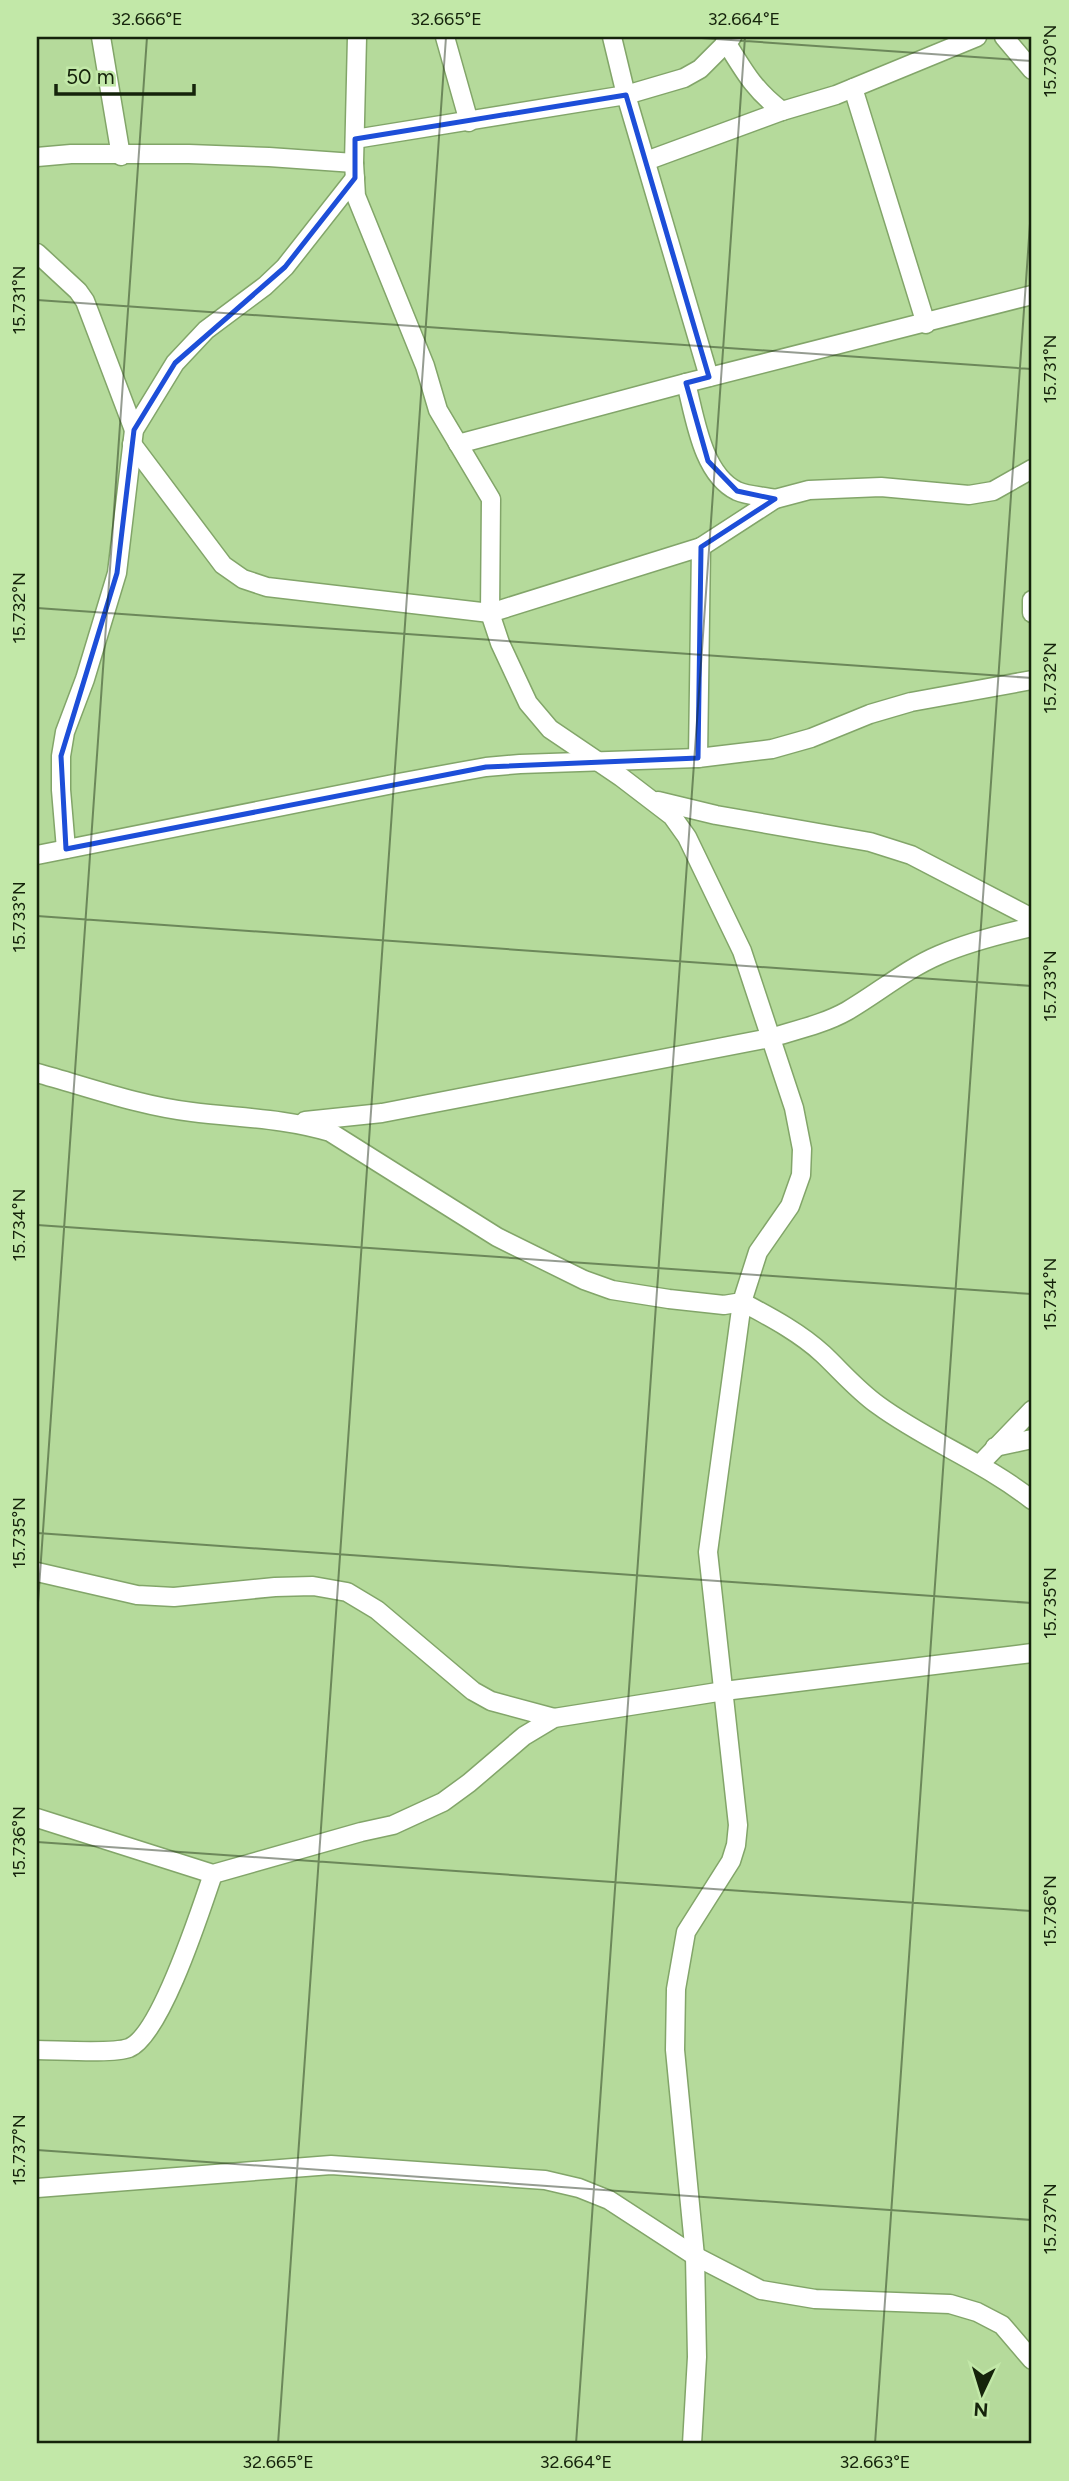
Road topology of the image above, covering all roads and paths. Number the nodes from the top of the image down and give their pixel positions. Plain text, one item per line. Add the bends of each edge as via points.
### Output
1 (101, 37) edge
2 (357, 37) edge
3 (445, 37) edge
4 (611, 37) edge
5 (977, 37) edge
6 (1004, 37) edge
7 (728, 39) edge
8 (1032, 70) edge
9 (853, 89) junction
10 (626, 95) junction
11 (782, 111) junction
12 (469, 122) junction
13 (355, 139) junction
14 (71, 154) junction
15 (121, 156) junction
16 (37, 158) edge
17 (646, 161) junction
18 (37, 164) edge
19 (354, 171) junction
20 (37, 253) edge
21 (1032, 295) edge
22 (926, 324) junction
23 (709, 377) junction
24 (686, 383) junction
25 (133, 437) junction
26 (458, 444) junction
27 (1032, 469) edge
28 (775, 499) junction
29 (701, 547) junction
30 (1032, 600) edge
31 (489, 613) junction
32 (1032, 613) edge
33 (1032, 680) edge
34 (698, 758) junction
35 (597, 761) junction
36 (649, 798) junction
37 (61, 850) junction
38 (37, 855) edge
39 (37, 866) edge
40 (1032, 918) edge
41 (1032, 926) edge
42 (771, 1038) junction
43 (37, 1073) edge
44 (290, 1122) junction
45 (742, 1302) junction
46 (1032, 1410) edge
47 (1032, 1440) edge
48 (995, 1447) junction
49 (980, 1464) junction
50 (1032, 1500) edge
51 (37, 1572) edge
52 (1032, 1653) edge
53 (1002, 1658) junction
54 (1032, 1666) edge
55 (724, 1691) junction
56 (554, 1718) junction
57 (37, 1818) edge
58 (214, 1874) junction
59 (37, 2050) edge
60 (73, 2186) junction
61 (37, 2188) edge
62 (37, 2201) edge
63 (695, 2256) junction
64 (1032, 2360) edge
65 (692, 2444) edge

1 - 15 street
2 - 13 street
3 - 12 street
4 - 10 street
5 - 9 street
6 - 8 street
7 - 10 street via 700,69 684,78
7 - 11 street via 753,86
9 - 11 street
9 - 22 street
10 - 12 street
10 - 17 street
11 - 17 street
12 - 13 street
13 - 19 street
14 - 15 street
14 - 16 street
14 - 18 street
15 - 19 street via 243,156
17 - 23 street
19 - 25 street via 285,267 206,330 175,363
19 - 26 street via 356,197 425,366 438,410
20 - 25 street via 85,301
21 - 22 street
22 - 23 street
23 - 24 street
24 - 26 street
24 - 28 street via 708,461 721,479 737,491
25 - 31 street via 223,565 243,579 267,587
25 - 37 street via 117,573 63,744
26 - 31 street via 491,499
27 - 28 street via 993,491 969,495 881,487 808,490
28 - 29 street
29 - 31 street
29 - 34 street
30 - 32 street
31 - 35 street via 528,703 550,729
33 - 34 street via 911,702 772,749
34 - 35 street
35 - 36 street
35 - 37 street via 486,767
36 - 40 street via 890,848
36 - 42 street via 672,816 706,873 742,951
37 - 38 street
37 - 39 street
41 - 42 street via 939,955 845,1012
42 - 44 street via 382,1113
42 - 45 street via 794,1108 802,1149 801,1175 790,1206 758,1252
43 - 44 street via 160,1107
44 - 45 street via 330,1132 497,1237 584,1280 612,1290 669,1299 724,1305
45 - 49 street via 790,1328 876,1404 908,1426
45 - 55 street via 708,1552
46 - 48 street
47 - 48 street
48 - 49 street
49 - 50 street
51 - 56 street via 137,1595 174,1597 313,1586 347,1592 376,1610 473,1691 491,1701
52 - 53 street
53 - 54 street
53 - 55 street
55 - 56 street
55 - 63 street via 736,1845 731,1861 686,1932 676,1989 675,2050
56 - 58 street via 524,1736 443,1802 393,1825
57 - 58 street
58 - 59 street via 174,1980 141,2039 120,2049
60 - 61 street
60 - 62 street
60 - 63 street via 331,2165 545,2180 608,2200
63 - 64 street via 780,2295 950,2304 977,2312 1002,2325
63 - 65 street via 697,2357

